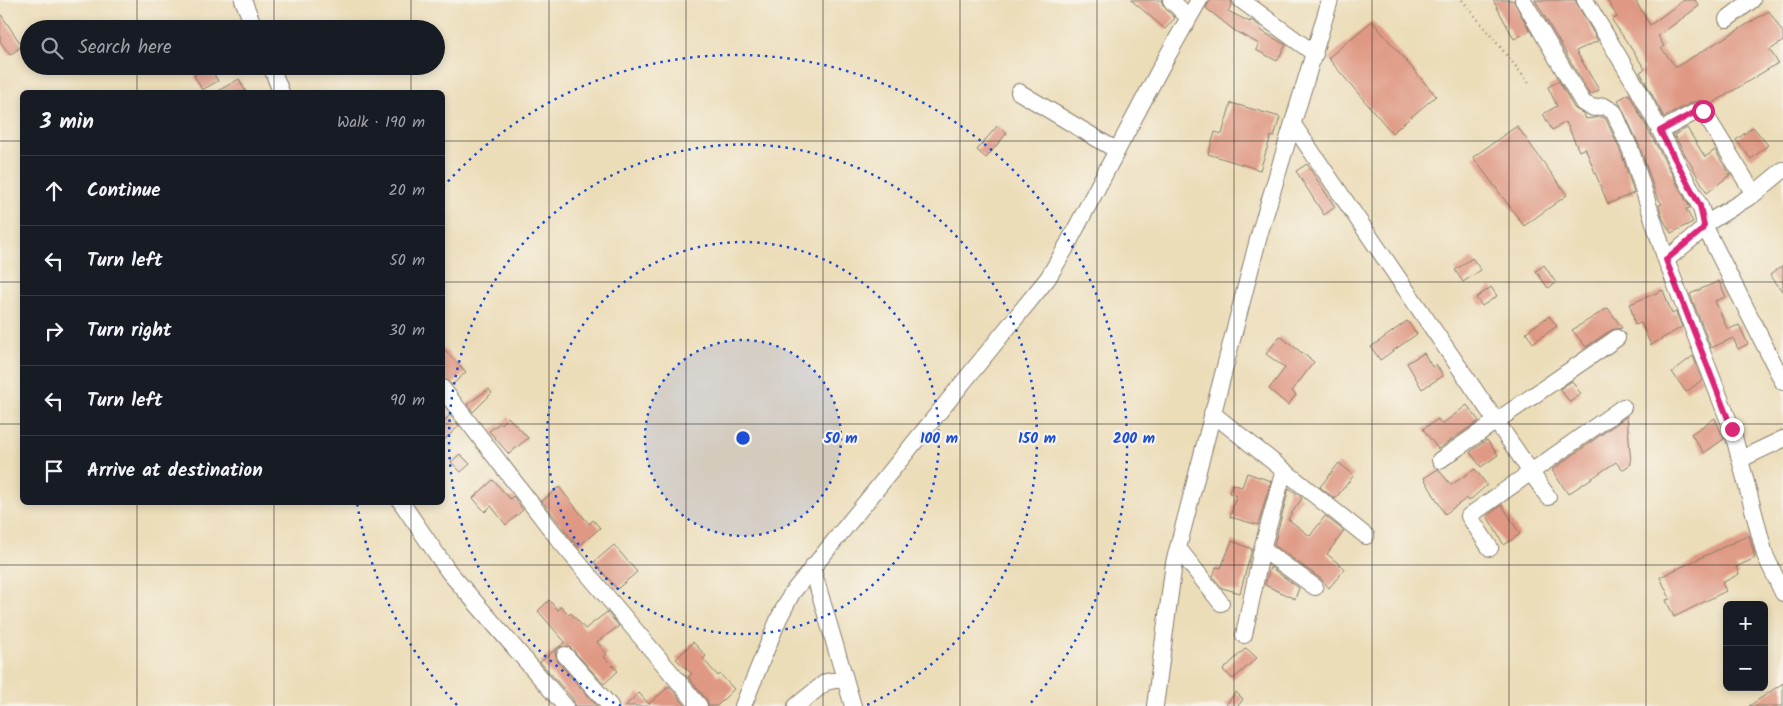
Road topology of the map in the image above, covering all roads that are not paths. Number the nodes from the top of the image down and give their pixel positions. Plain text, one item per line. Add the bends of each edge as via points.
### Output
1 (243, 0) edge
2 (1171, 0) edge
3 (1200, 0) edge
4 (1241, 0) edge
5 (1330, 0) edge
6 (1523, 0) edge
7 (1585, 0) edge
8 (1752, 0) edge
9 (1189, 18) junction
10 (1727, 19) dead end
11 (251, 20) edge
12 (1315, 54) junction
13 (275, 75) edge
14 (281, 90) edge
15 (1019, 92) dead end
16 (1294, 126) junction
17 (1660, 131) junction
18 (1116, 150) junction
19 (1783, 170) edge
20 (1754, 194) junction
21 (1704, 225) junction
22 (1666, 260) junction
23 (1617, 338) dead end
24 (1783, 382) edge
25 (445, 392) edge
26 (1623, 407) dead end
27 (1212, 413) junction
28 (1497, 422) junction
29 (1783, 439) edge
30 (1741, 459) junction
31 (1440, 460) dead end
32 (1284, 470) junction
33 (1531, 470) junction
34 (1548, 498) dead end
35 (403, 505) edge
36 (1366, 536) dead end
37 (1178, 548) junction
38 (1490, 548) dead end
39 (1262, 549) junction
40 (812, 567) junction
41 (1315, 587) dead end
42 (1783, 593) edge
43 (1221, 603) dead end
44 (1244, 635) dead end
45 (565, 655) dead end
46 (845, 678) junction
47 (565, 706) edge
48 (610, 706) edge
49 (699, 706) edge
50 (743, 706) edge
51 (796, 706) edge
52 (853, 706) edge
53 (1155, 706) edge

1 - 11 street
2 - 9 street
3 - 9 street
4 - 12 street
5 - 12 street
6 - 22 street via 1583,104 1594,108 1604,106 1614,112 1631,151
7 - 17 street
8 - 10 street
9 - 18 street
12 - 16 street
13 - 14 street
15 - 18 street
16 - 27 street via 1260,232
16 - 28 street
17 - 20 street via 1697,111 1703,111
17 - 21 street via 1700,206
18 - 40 street via 1048,278
19 - 20 street
20 - 21 street
21 - 22 street
21 - 24 street
22 - 30 street
23 - 28 street
25 - 49 street via 560,541
26 - 33 street
27 - 32 street
27 - 37 street
28 - 31 street
28 - 33 street
29 - 30 street
30 - 42 street via 1765,555
32 - 36 street
32 - 39 street
33 - 34 street
33 - 38 street via 1468,516
35 - 47 street via 449,572
37 - 43 street
37 - 53 street
39 - 41 street
39 - 44 street
40 - 46 street
40 - 50 street via 784,606
45 - 48 street
46 - 51 street via 826,682
46 - 52 street

